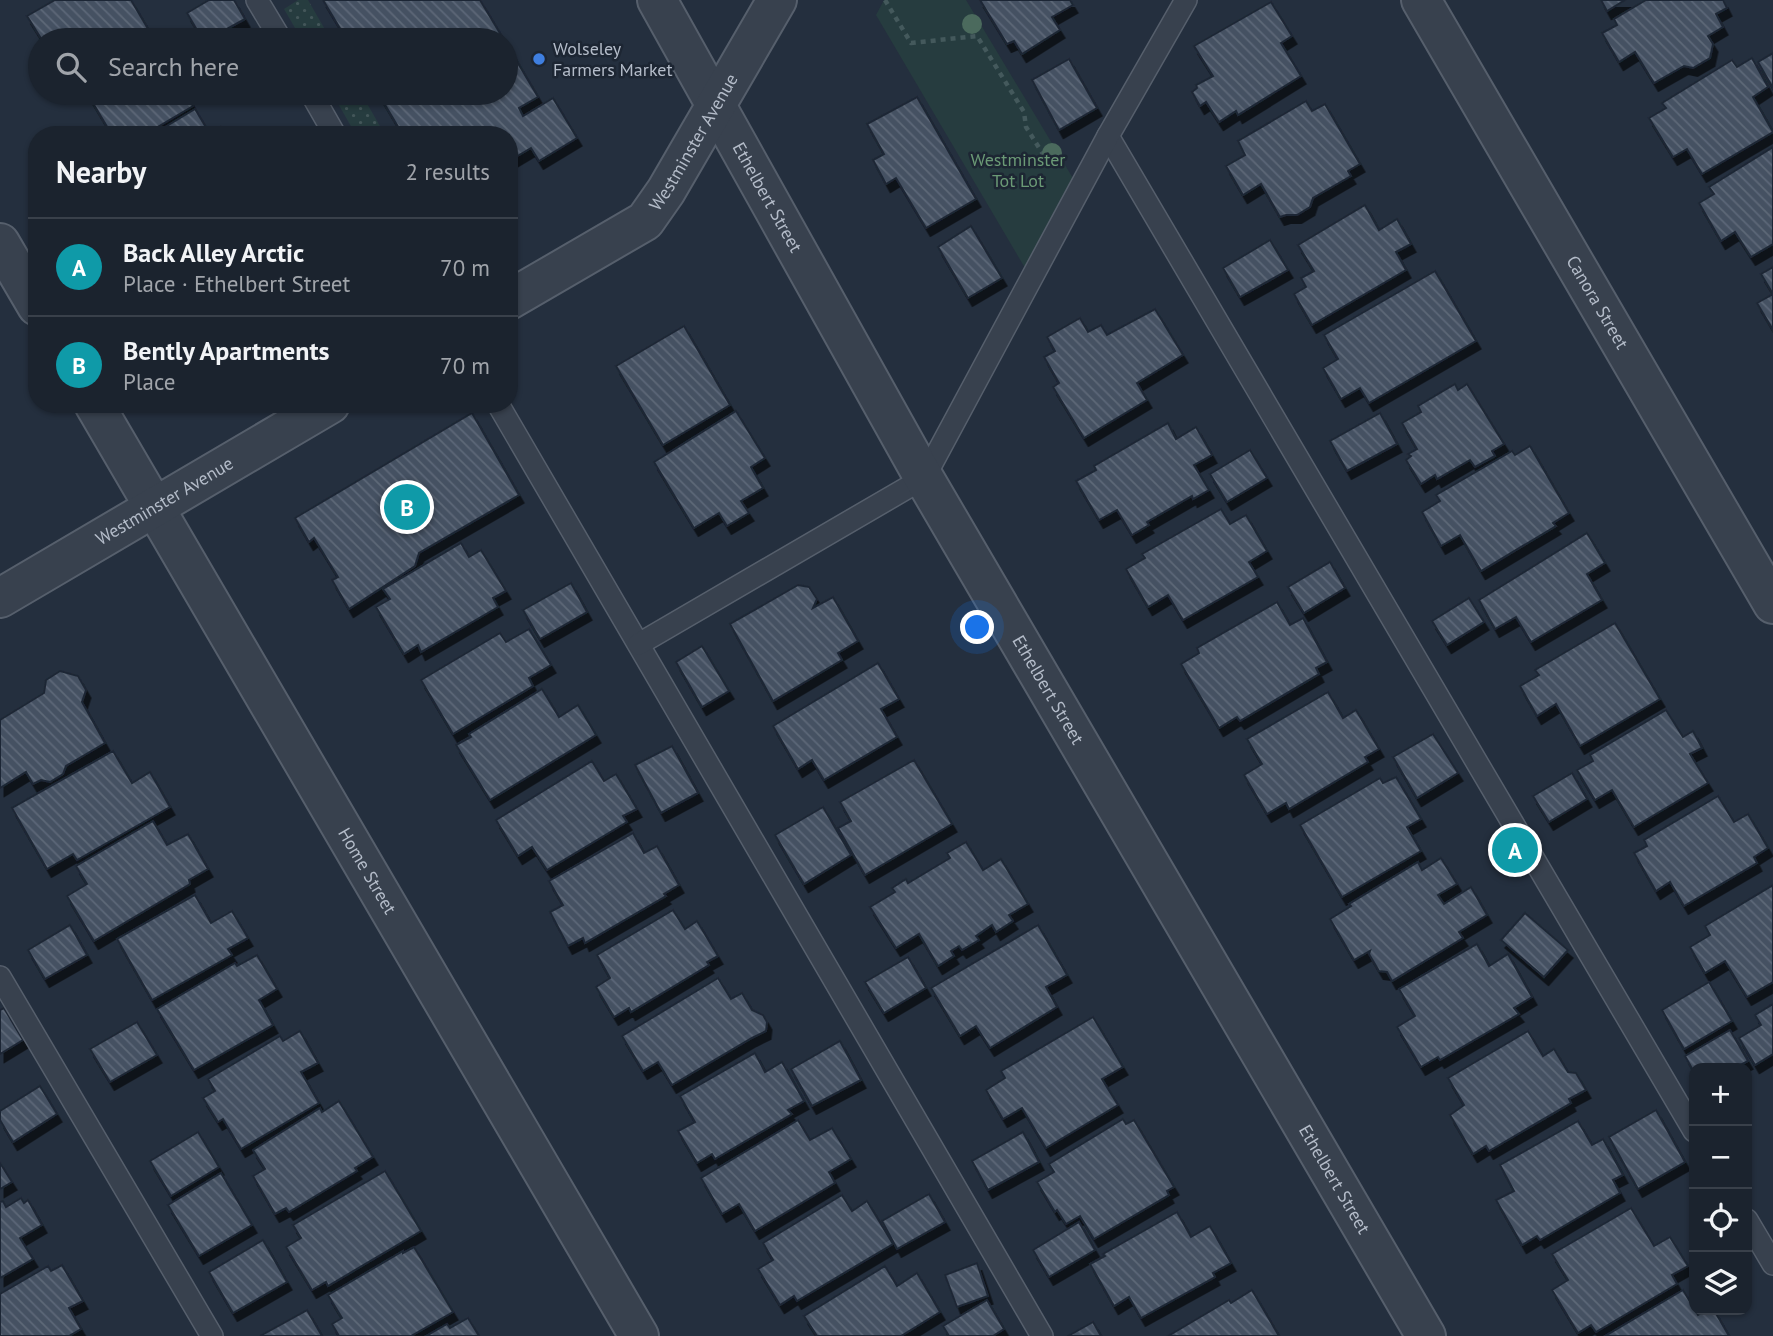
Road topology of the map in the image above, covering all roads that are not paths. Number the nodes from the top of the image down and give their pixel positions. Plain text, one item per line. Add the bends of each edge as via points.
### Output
1 (257, 0) edge
2 (657, 0) edge
3 (777, 0) edge
4 (1186, 0) edge
5 (1421, 0) edge
6 (274, 28) edge
7 (716, 103) junction
8 (318, 105) edge
9 (330, 126) edge
10 (1108, 136) junction
11 (0, 243) edge
12 (28, 291) edge
13 (518, 295) edge
14 (99, 413) edge
15 (315, 413) edge
16 (503, 413) edge
17 (924, 478) junction
18 (155, 506) junction
19 (0, 598) edge
20 (1773, 604) edge
21 (639, 644) junction
22 (0, 977) edge
23 (1691, 1126) edge
24 (1752, 1228) edge
25 (1773, 1264) edge
26 (212, 1336) edge
27 (639, 1336) edge
28 (1042, 1336) edge
29 (1426, 1336) edge

1 - 6 lane
2 - 7 street, Ethelbert Street
3 - 7 street, Westminster Avenue
4 - 10 lane
5 - 20 street, Canora Street
7 - 13 street, Westminster Avenue via 645,221
7 - 17 street, Ethelbert Street
8 - 9 lane
10 - 17 lane
10 - 23 lane
11 - 12 street
14 - 18 street, Home Street
15 - 18 street, Westminster Avenue
16 - 21 lane
17 - 21 lane
17 - 29 street, Ethelbert Street
18 - 19 street, Westminster Avenue
18 - 27 street, Home Street
21 - 28 lane
22 - 26 lane
24 - 25 lane

